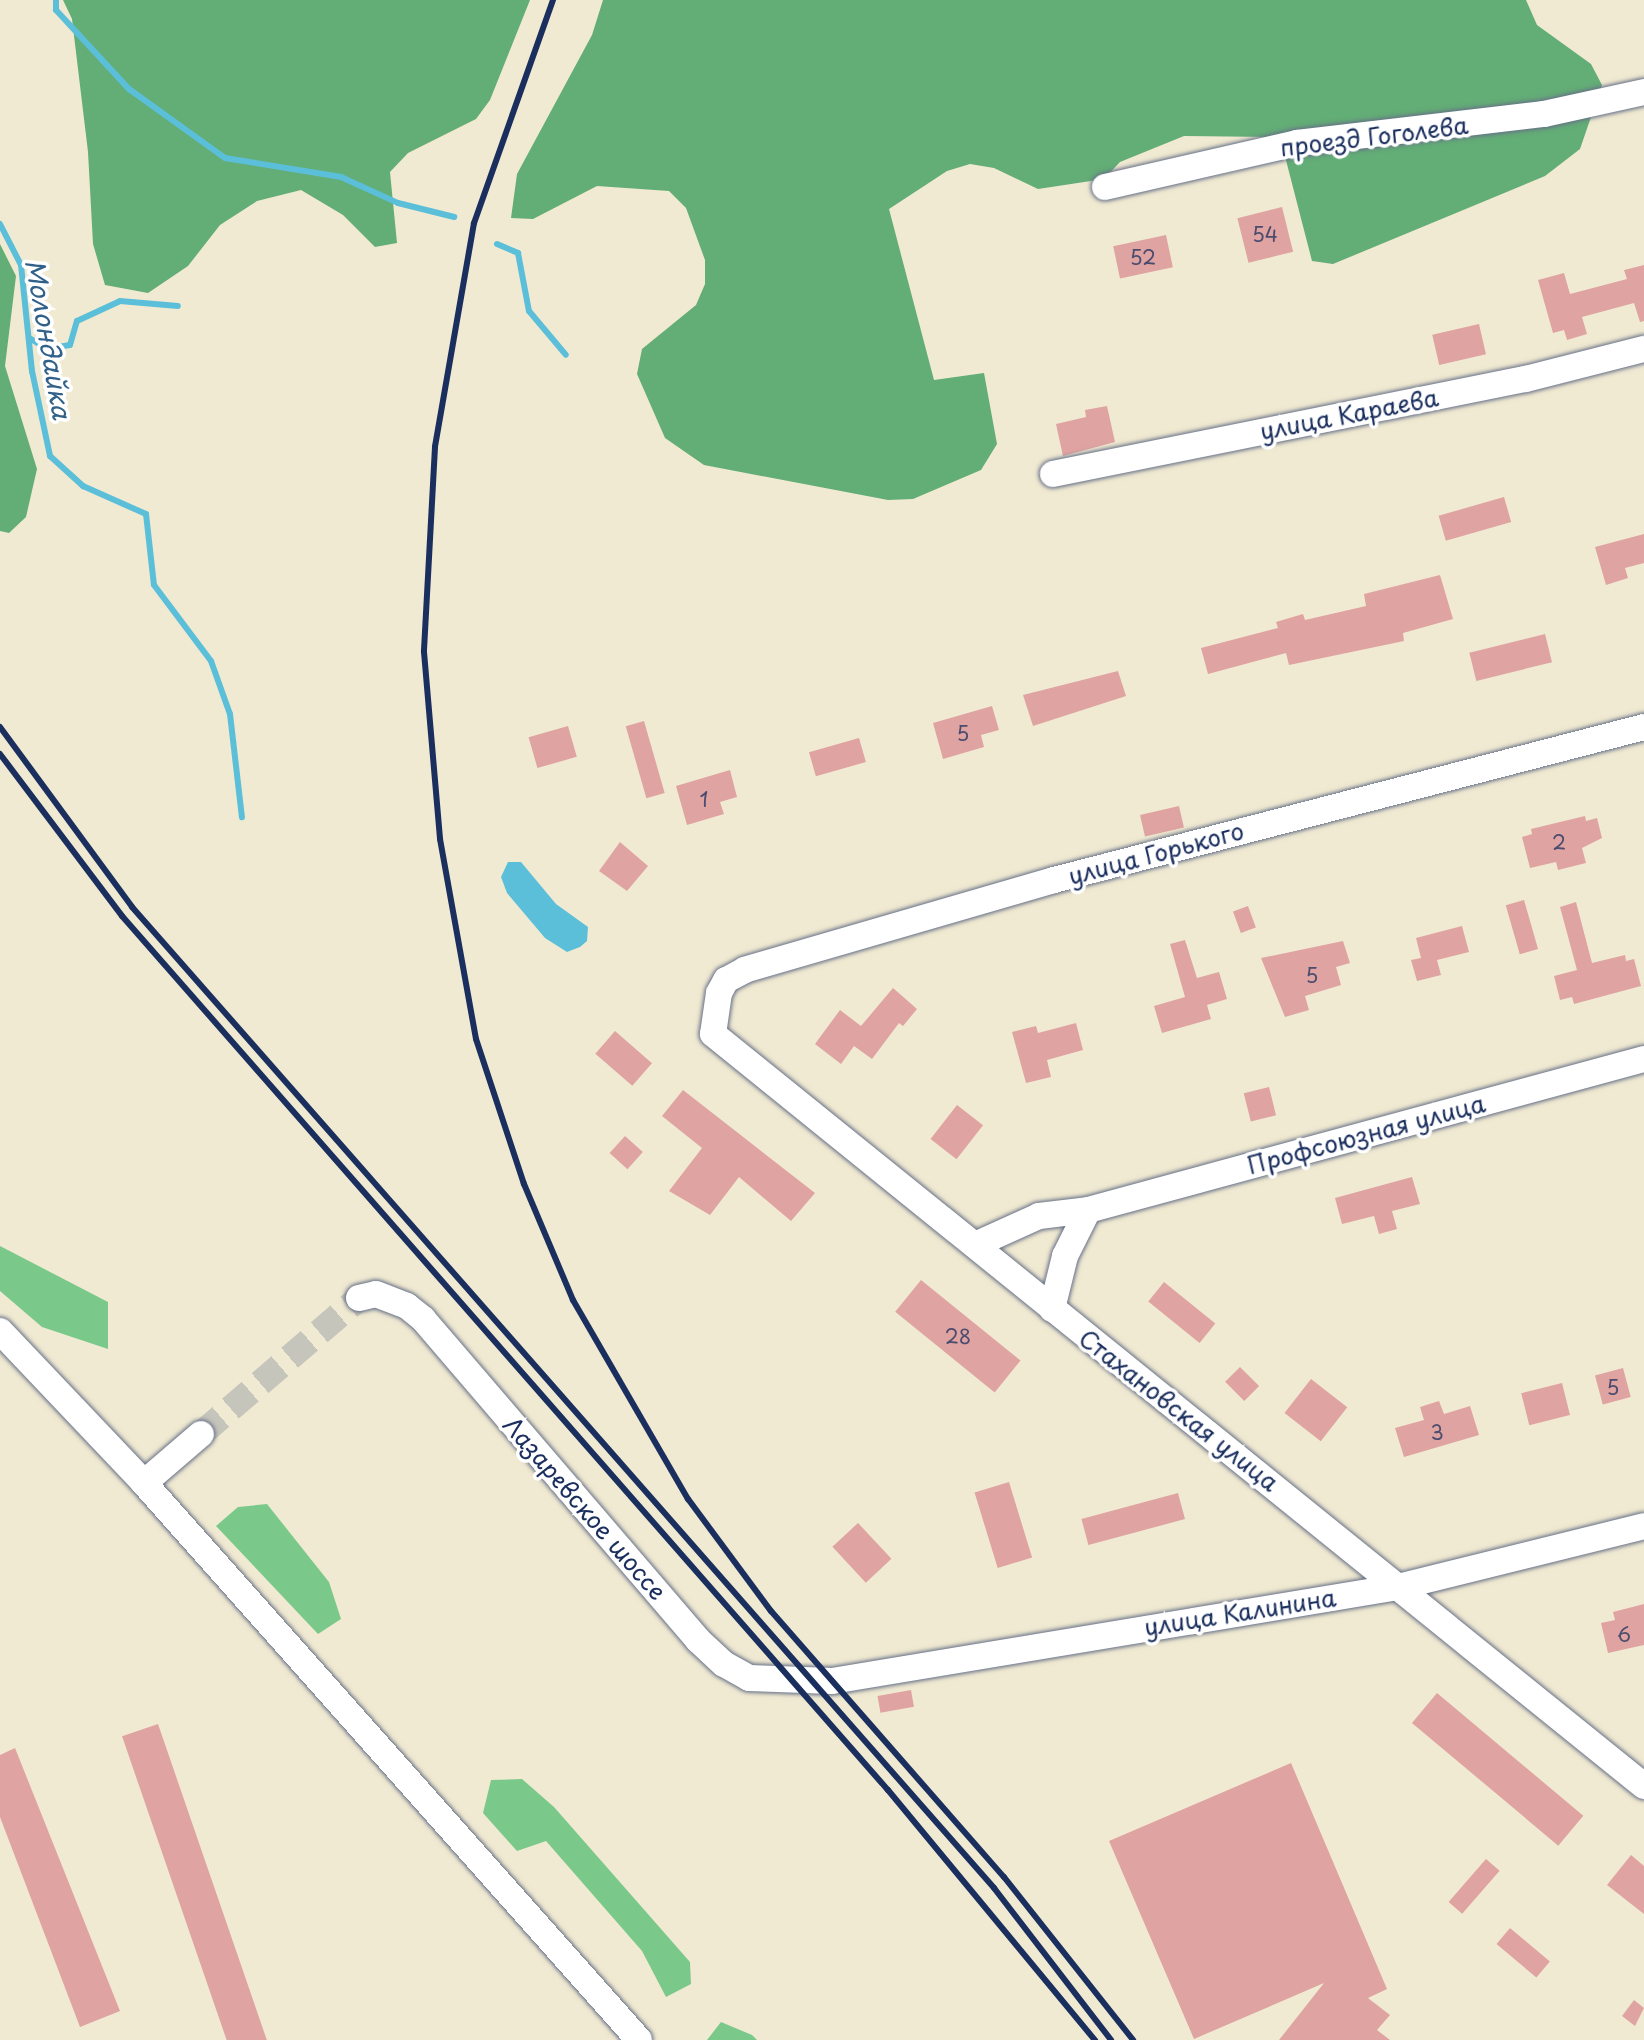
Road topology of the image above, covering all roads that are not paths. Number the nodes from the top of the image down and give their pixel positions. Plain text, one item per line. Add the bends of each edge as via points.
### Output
1 (1644, 92) edge
2 (1105, 187) dead end
3 (1644, 349) edge
4 (1053, 474) dead end
5 (1644, 727) edge
6 (713, 1034) joint
7 (1644, 1059) edge
8 (1088, 1210) junction
9 (977, 1244) junction
10 (359, 1298) dead end
11 (1052, 1309) junction
12 (0, 1331) edge
13 (201, 1434) tunnel mouth
14 (144, 1483) junction
15 (1644, 1526) edge
16 (1398, 1587) junction
17 (832, 1681) joint
18 (1644, 1786) edge
19 (639, 2040) edge

1 - 2 street, проезд Гоголева via 1544,114 1297,143
3 - 4 street, улица Караева via 1526,379
5 - 6 street, улица Горького via 1054,880 745,970 726,980 719,993
6 - 9 street, Стахановская улица
7 - 8 street, Профсоюзная улица
8 - 9 street, Профсоюзная улица via 1039,1216
8 - 11 street via 1065,1256
9 - 11 street, Стахановская улица
10 - 17 street, Лазаревское шоссе via 376,1294 423,1319 724,1664 749,1678
11 - 16 street, Стахановская улица via 1235,1450
12 - 14 street
13 - 14 street
14 - 19 street
15 - 16 street, улица Калинина
16 - 17 street, улица Калинина
16 - 18 street, Стахановская улица

